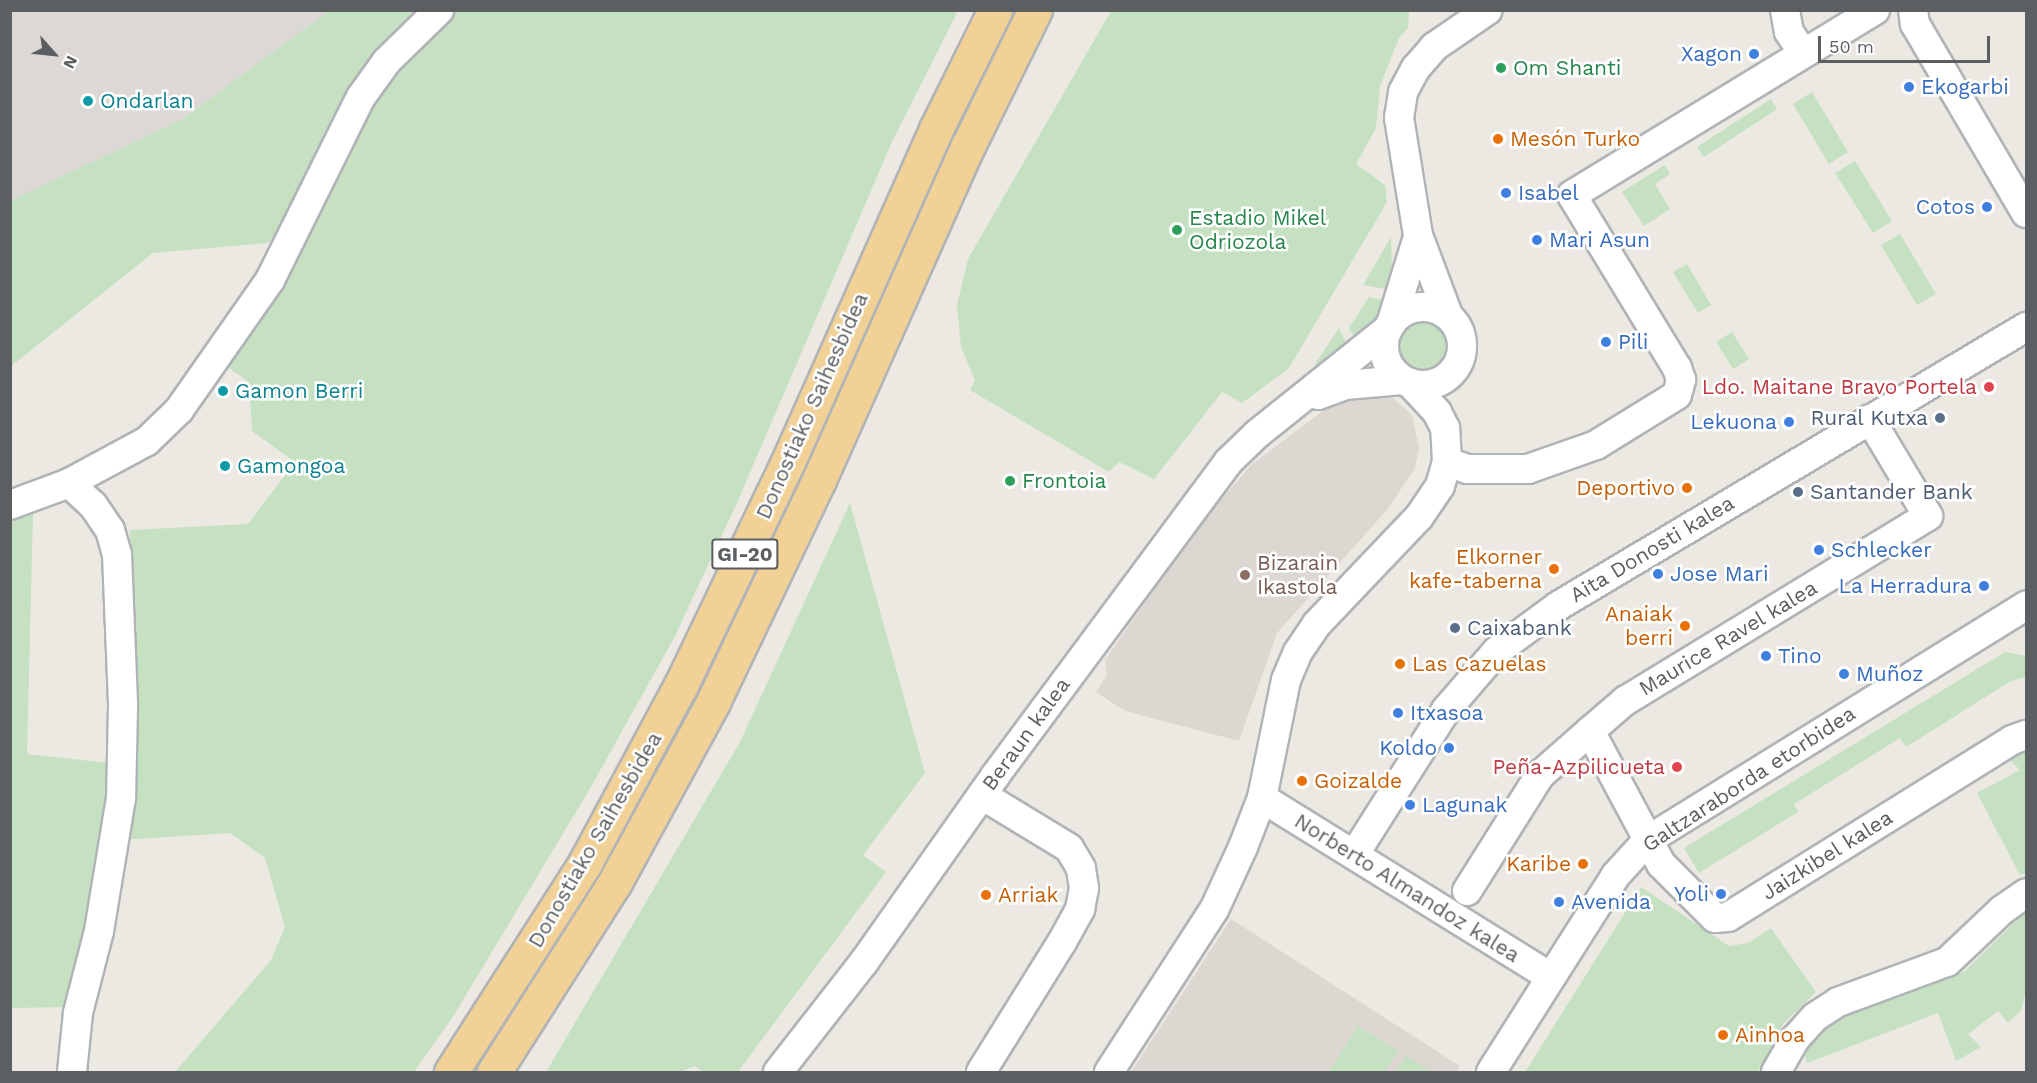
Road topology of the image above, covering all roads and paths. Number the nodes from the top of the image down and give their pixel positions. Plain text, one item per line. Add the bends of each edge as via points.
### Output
1 (439, 10) edge
2 (995, 10) edge
3 (1035, 10) edge
4 (1488, 10) edge
5 (1785, 10) edge
6 (1890, 10) edge
7 (1873, 11) edge
8 (1914, 17) edge
9 (1803, 53) junction
10 (2026, 213) edge
11 (1418, 235) junction
12 (1448, 315) junction
13 (1389, 326) junction
14 (2026, 327) edge
15 (1457, 366) junction
16 (1406, 382) junction
17 (1289, 410) junction
18 (1870, 419) junction
19 (1445, 428) junction
20 (1447, 462) junction
21 (69, 483) junction
22 (10, 505) edge
23 (2026, 606) edge
24 (1590, 731) junction
25 (2026, 735) edge
26 (982, 795) junction
27 (1262, 798) junction
28 (1648, 840) junction
29 (1354, 855) junction
30 (1467, 891) dead end
31 (2026, 893) edge
32 (1551, 977) junction
33 (72, 1072) edge
34 (451, 1072) edge
35 (494, 1072) edge
36 (778, 1072) edge
37 (981, 1072) edge
38 (1109, 1072) edge
39 (1491, 1072) edge
40 (1776, 1072) edge

1 - 21 street via 387,62 361,97 270,280 179,410 147,441
2 - 34 highway, Donostiako Saihesbidea / GI-20 via 936,129 787,464 681,685 585,863
3 - 35 highway, Donostiako Saihesbidea / GI-20 via 968,146 819,480 712,702 615,882
4 - 11 street via 1434,47 1403,92 1399,118
5 - 9 street via 1789,32
6 - 8 street
7 - 9 street
8 - 10 street
9 - 20 street via 1572,195 1681,380 1677,395 1596,445 1528,469 1467,469
11 - 12 street
11 - 13 street via 1413,262
12 - 13 street via 1423,306 1409,309
12 - 15 street via 1461,337
13 - 16 street via 1384,351 1388,364
13 - 17 street, Beraun kalea
14 - 18 street, Aita Donosti kalea
15 - 16 street via 1443,380 1431,385
15 - 19 street
16 - 17 street, Beraun kalea via 1345,385
16 - 19 street via 1437,412
17 - 26 street, Beraun kalea via 1228,462
18 - 24 street, Maurice Ravel kalea via 1928,516 1626,700
18 - 29 street, Aita Donosti kalea via 1558,606 1497,651 1446,710
19 - 20 street
20 - 27 street via 1440,486 1419,517 1316,626 1298,652 1286,680
21 - 22 street
21 - 33 street via 93,505 110,530 117,554 123,706 121,798 99,931 78,1013
23 - 28 street, Galtzaraborda etorbidea
24 - 28 street
24 - 30 street, Maurice Ravel kalea via 1540,775
25 - 28 street, Jaizkibel kalea via 2012,740 1728,917 1715,918 1707,913 1661,864
26 - 36 street, Beraun kalea via 864,962
26 - 37 street via 1069,848 1080,868 1084,888 1080,909 1062,942
27 - 29 street, Norberto Almandoz kalea
27 - 38 street via 1214,910
28 - 32 street, Galtzaraborda etorbidea via 1616,875
29 - 32 street, Norberto Almandoz kalea
31 - 40 street via 1947,962 1838,1002 1815,1017 1796,1038
32 - 39 street, Galtzaraborda etorbidea

